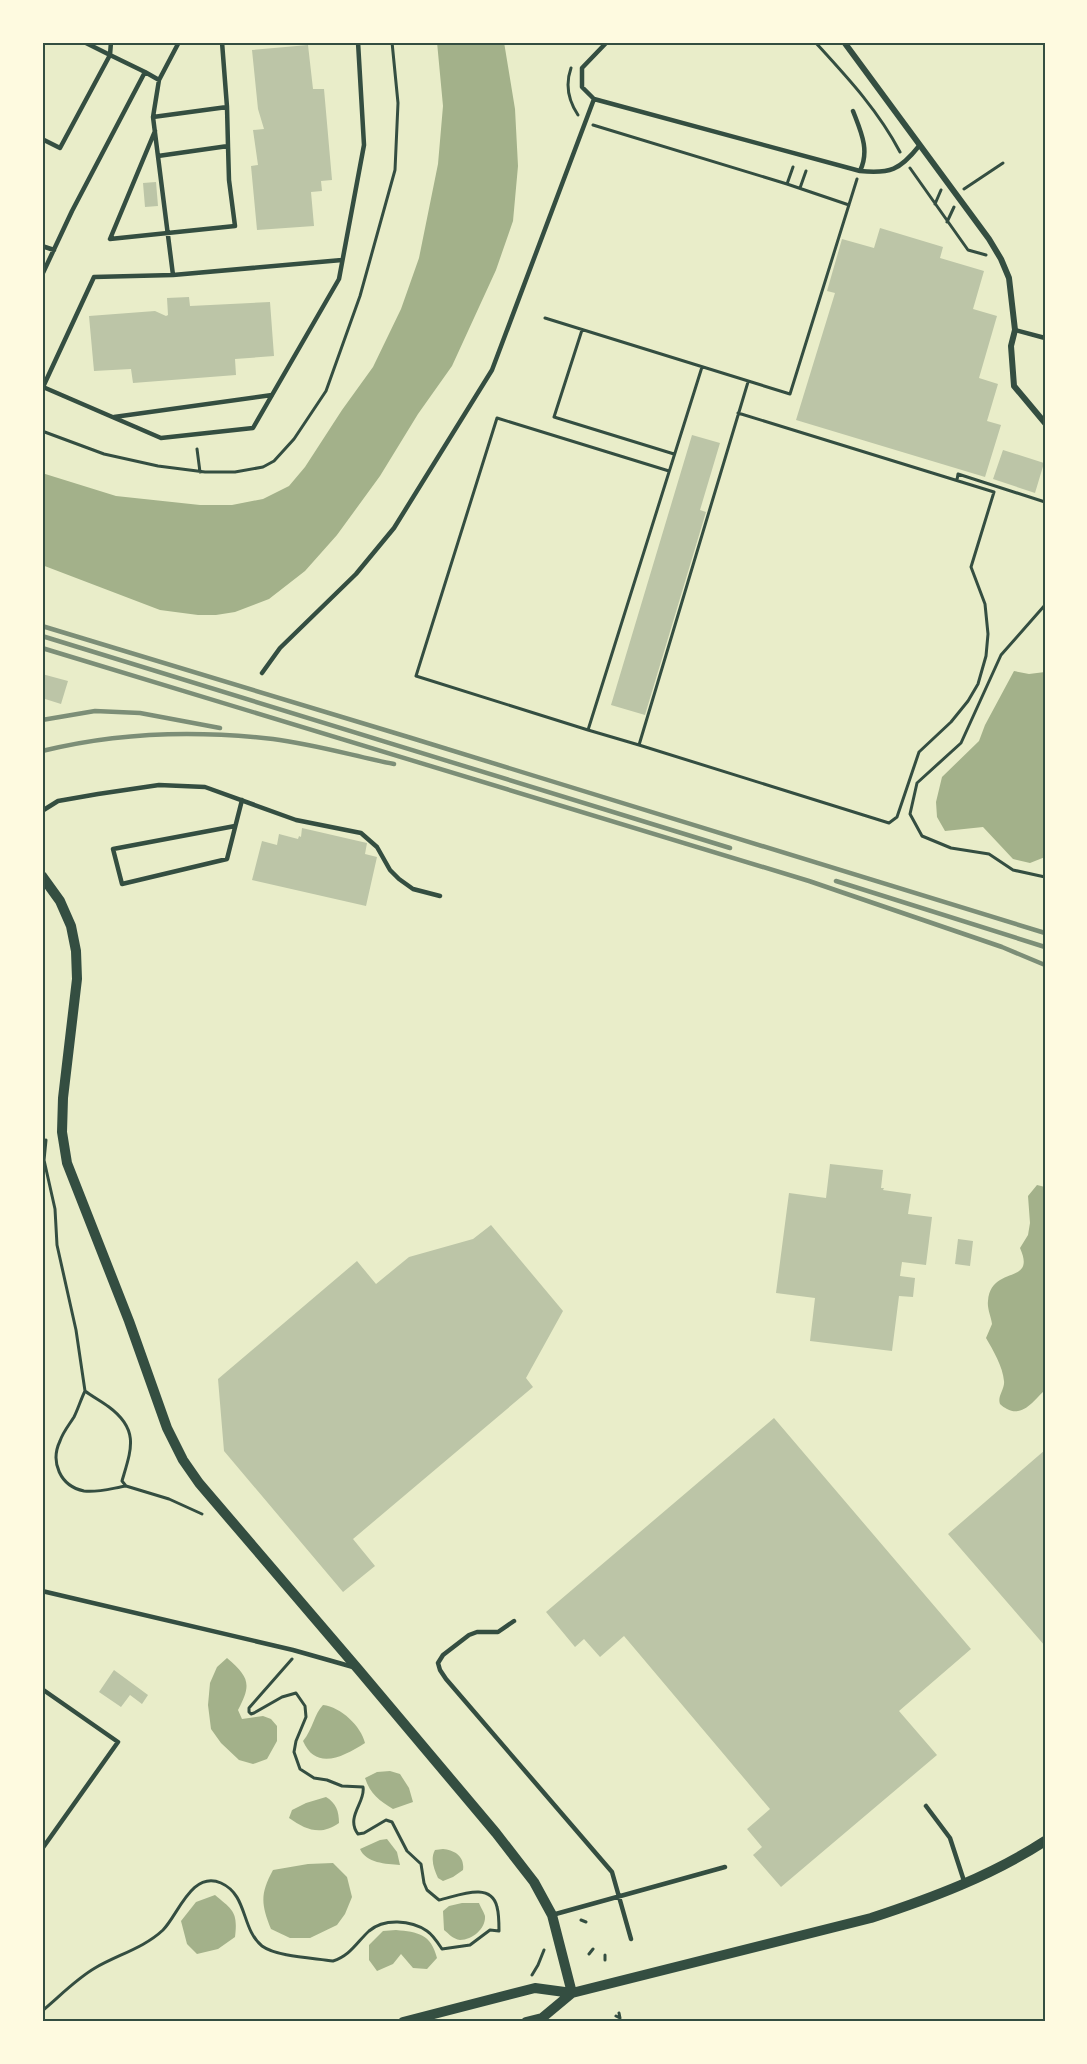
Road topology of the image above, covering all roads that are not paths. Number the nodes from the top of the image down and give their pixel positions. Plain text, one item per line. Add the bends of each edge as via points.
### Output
1 (84, 42) edge
2 (111, 42) edge
3 (179, 42) edge
4 (222, 42) edge
5 (358, 42) edge
6 (844, 42) edge
7 (605, 44) edge
8 (110, 55) junction
9 (145, 72) junction
10 (159, 80) junction
11 (594, 99) junction
12 (227, 107) junction
13 (853, 111) dead end
14 (153, 117) junction
15 (155, 131) junction
16 (42, 138) edge
17 (228, 146) junction
18 (919, 146) junction
19 (158, 156) junction
20 (860, 171) junction
21 (167, 233) junction
22 (42, 246) edge
23 (54, 250) junction
24 (342, 260) junction
25 (42, 275) edge
26 (173, 275) junction
27 (1015, 330) junction
28 (1045, 338) edge
29 (272, 395) junction
30 (113, 417) junction
31 (1045, 423) edge
32 (262, 673) dead end
33 (242, 800) junction
34 (42, 811) edge
35 (235, 826) junction
36 (42, 876) edge
37 (440, 896) dead end
38 (42, 1591) edge
39 (514, 1621) dead end
40 (358, 1669) junction
41 (42, 1689) edge
42 (926, 1806) dead end
43 (1045, 1841) edge
44 (42, 1849) edge
45 (725, 1867) dead end
46 (965, 1884) junction
47 (619, 1896) junction
48 (552, 1915) junction
49 (631, 1939) dead end
50 (572, 1993) junction
51 (403, 2022) edge
52 (526, 2022) edge

1 - 8 lane
2 - 8 lane
3 - 10 lane
4 - 12 lane
5 - 24 lane via 364,145
6 - 18 street
7 - 11 lane via 582,68 582,87
8 - 9 lane
8 - 16 lane via 60,148
9 - 10 lane
9 - 23 lane
10 - 14 lane
11 - 20 lane
11 - 32 lane via 492,370 394,528 356,574 280,648
12 - 14 lane
12 - 17 lane
13 - 20 lane via 865,142 865,160
14 - 15 lane
15 - 19 lane
15 - 21 lane via 110,239
17 - 19 lane
17 - 21 lane via 235,226
18 - 20 lane via 900,166 878,173
18 - 27 street via 1001,259 1009,278
19 - 21 lane
21 - 26 lane
22 - 23 lane
23 - 25 lane
24 - 26 lane
24 - 29 lane via 339,279
26 - 30 lane via 94,277 43,387
27 - 28 lane
27 - 31 street via 1011,346 1014,387
29 - 30 lane
29 - 30 lane via 253,428 161,438
33 - 34 lane via 205,787 159,785 58,801
33 - 35 lane
33 - 37 lane via 296,820 361,833 377,847 399,879 413,889
35 - 35 lane via 227,859 122,884 113,849
36 - 40 street via 60,901 76,951 77,980 63,1098 62,1132 67,1163 167,1428 199,1483
38 - 40 lane via 298,1651
39 - 47 lane via 498,1632 470,1635 443,1655 438,1663 440,1670 612,1872
40 - 48 street via 516,1857
41 - 44 lane via 118,1742
42 - 46 lane via 950,1838
43 - 46 street via 1016,1860
45 - 47 lane
46 - 50 street via 871,1918
47 - 48 lane
47 - 49 lane
48 - 50 street
50 - 51 street via 535,1988
50 - 52 street via 542,2018

